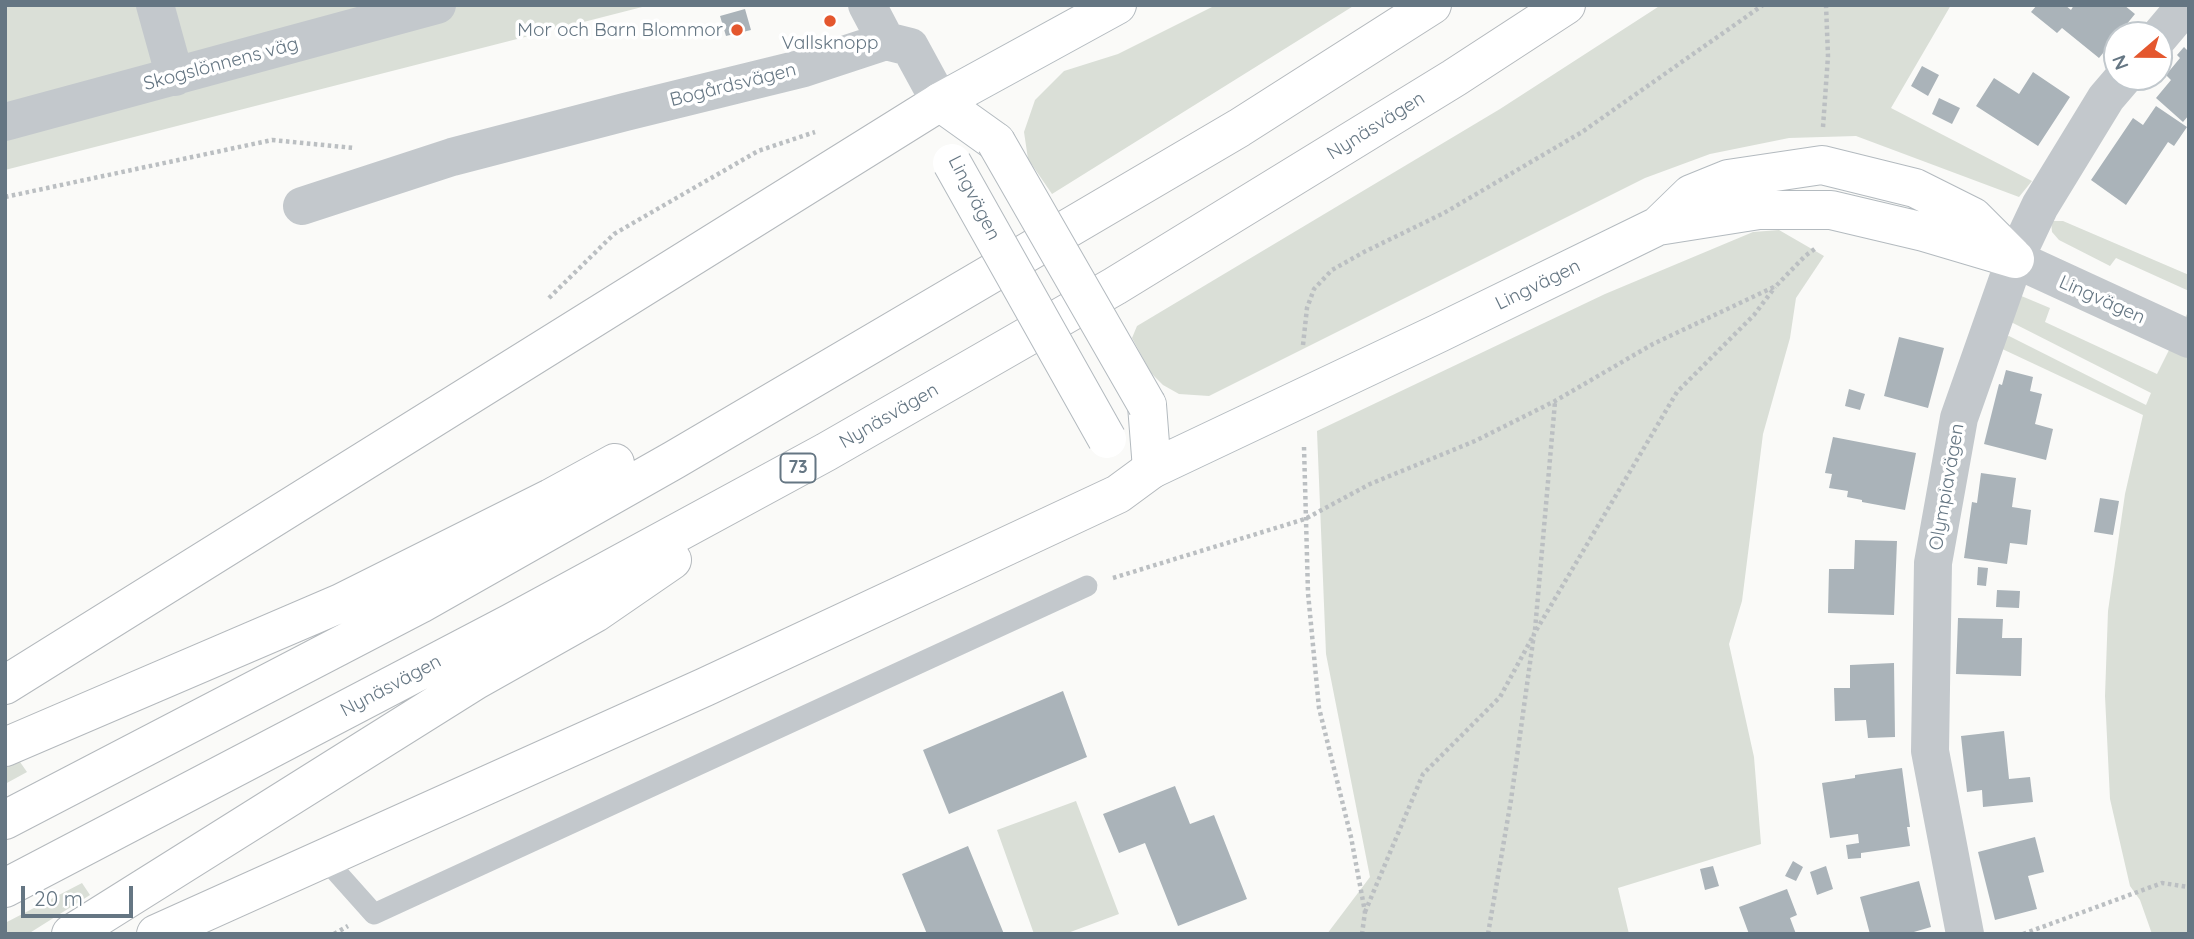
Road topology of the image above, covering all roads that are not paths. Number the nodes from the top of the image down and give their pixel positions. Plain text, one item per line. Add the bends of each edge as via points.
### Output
1 (155, 5) edge
2 (437, 5) edge
3 (867, 5) edge
4 (1117, 5) edge
5 (1432, 5) edge
6 (1566, 5) edge
7 (2186, 5) edge
8 (2172, 21) edge
9 (886, 41) junction
10 (175, 77) junction
11 (2112, 91) edge
12 (940, 102) junction
13 (5, 122) edge
14 (302, 206) dead end
15 (1658, 226) junction
16 (2015, 259) junction
17 (898, 328) junction
18 (2189, 340) edge
19 (826, 452) junction
20 (1152, 469) junction
21 (1087, 586) road end
22 (5, 685) edge
23 (5, 747) edge
24 (5, 820) edge
25 (324, 858) junction
26 (5, 888) edge
27 (71, 934) edge
28 (156, 934) edge
29 (1965, 934) edge

1 - 10 street
2 - 10 street, Skogslönnens väg
3 - 9 street
4 - 12 main road
5 - 17 main road via 1239,128
6 - 19 main road, Nynäsvägen / 73 via 1115,286
7 - 8 street
9 - 12 street via 910,47
9 - 14 street, Bogårdsvägen via 804,68 452,157
10 - 13 street, Skogslönnens väg
11 - 16 street, Olympiavägen via 2040,206
12 - 20 main road, Lingvägen, bridge via 952,163 1107,439
12 - 20 main road, Lingvägen, bridge via 996,142 1147,405
12 - 22 main road
15 - 16 main road, Lingvägen via 1759,210 1831,210
15 - 16 main road, Lingvägen via 1691,194 1728,179 1822,165 1915,188 1973,217
15 - 20 main road, Lingvägen
16 - 18 street, Lingvägen
16 - 29 street, Olympiavägen via 1958,418 1933,563 1930,751
17 - 23 main road via 752,388 551,499 341,603
17 - 24 main road via 420,604
19 - 26 main road, Nynäsvägen / 73
19 - 27 main road via 595,613 476,680
20 - 25 main road via 1106,500
21 - 25 lane via 374,914
25 - 28 main road

